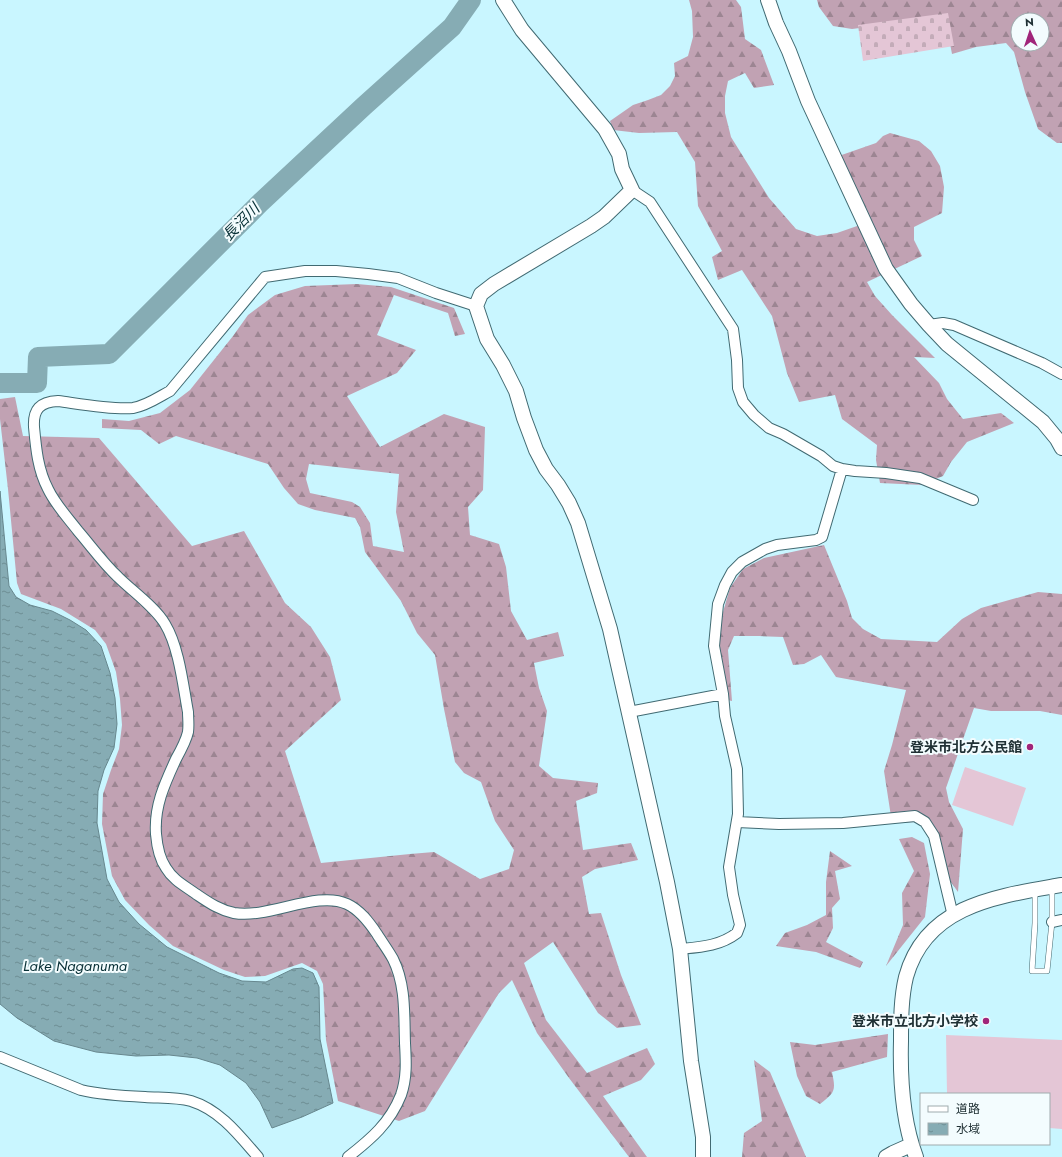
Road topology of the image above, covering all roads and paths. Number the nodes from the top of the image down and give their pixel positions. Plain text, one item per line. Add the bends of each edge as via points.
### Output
1 (503, 0) edge
2 (768, 0) edge
3 (632, 190) junction
4 (476, 306) junction
5 (928, 325) junction
6 (1062, 374) edge
7 (1062, 448) edge
8 (842, 469) junction
9 (973, 500) dead end
10 (723, 694) junction
11 (629, 712) junction
12 (737, 822) junction
13 (1057, 886) edge
14 (1035, 890) junction
15 (953, 916) junction
16 (1057, 921) edge
17 (680, 949) junction
18 (0, 1057) edge
19 (913, 1151) edge
20 (891, 1156) edge
21 (258, 1157) edge
22 (348, 1157) edge
23 (703, 1157) edge

1 - 3 street via 522,30 605,129 619,154 622,169
2 - 5 street via 808,101 879,255 886,269
3 - 4 street via 591,226 494,284 481,294
3 - 8 street via 650,202 733,329 738,388 743,402 769,428
4 - 11 street via 487,339 516,391 536,450 569,503 578,523 610,629
4 - 22 street via 436,294 398,278 336,271 306,271 265,277 170,391 134,408 49,401 38,407 35,414 34,430 38,460 50,493 108,567 157,613 174,643 188,712 188,726 186,740 164,785 156,814 157,844 166,869 174,878 213,905 234,913 262,912 330,900 347,904 370,924 396,967 403,992 405,1080 395,1108 387,1121
5 - 6 street via 943,323 954,326
5 - 7 street via 947,344 1043,422
8 - 9 street via 920,478
8 - 10 street via 822,537 765,549 742,562 732,572 718,604 714,646
10 - 11 street
10 - 12 street via 724,716 737,769
11 - 17 street via 668,882
12 - 15 street via 843,823 915,816 926,822 934,836
12 - 17 street via 729,867 732,895 740,925 737,933 724,941 705,947
13 - 14 street
13 - 16 lane
14 - 15 street via 996,898
14 - 16 lane via 1032,971 1047,971
15 - 19 street via 924,939 912,960 905,984 900,1062 904,1112
17 - 23 street via 691,1062 703,1137
18 - 21 street via 94,1093 191,1101 230,1125
19 - 20 street

